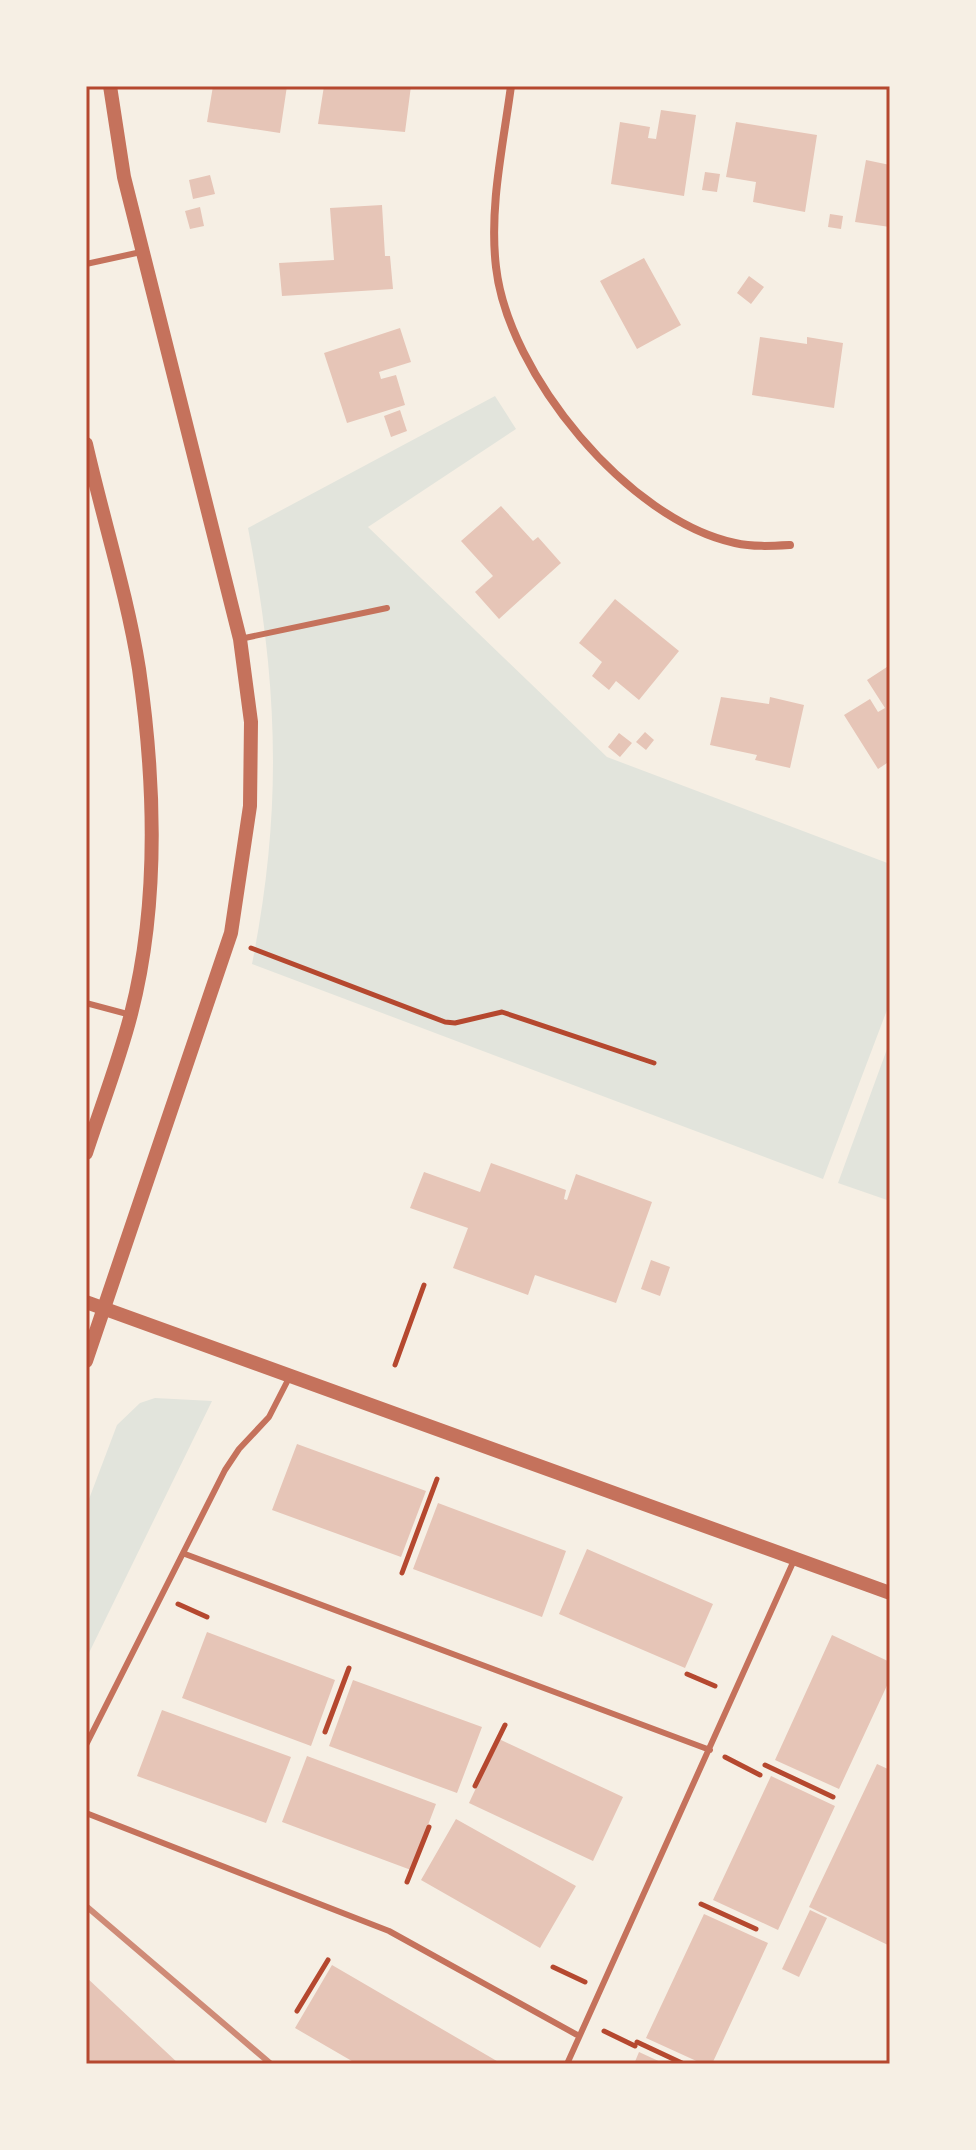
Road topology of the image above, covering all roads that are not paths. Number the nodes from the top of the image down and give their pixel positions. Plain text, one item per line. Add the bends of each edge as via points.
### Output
1 (110, 86) edge
2 (511, 86) edge
3 (144, 252) junction
4 (86, 264) edge
5 (86, 444) edge
6 (790, 545) dead end
7 (387, 608) dead end
8 (240, 639) junction
9 (86, 1003) edge
10 (131, 1015) junction
11 (86, 1153) edge
12 (86, 1302) edge
13 (105, 1309) junction
14 (86, 1361) edge
15 (290, 1376) junction
16 (185, 1554) junction
17 (795, 1558) junction
18 (890, 1593) edge
19 (86, 1745) edge
20 (710, 1750) junction
21 (86, 1813) edge
22 (579, 2036) junction
23 (567, 2064) edge

1 - 3 street via 124,177
2 - 6 street via 493,220 496,270 507,318 532,372 575,431 625,481 672,514 733,542
3 - 4 lane
3 - 8 street
5 - 10 street via 138,668 146,744 148,892
7 - 8 lane
8 - 13 street via 251,722 242,878 229,940
9 - 10 lane
10 - 11 street
12 - 13 street
13 - 14 street
13 - 15 street
15 - 16 lane via 269,1417 225,1470
15 - 17 street
16 - 19 lane
16 - 20 lane
17 - 18 street
17 - 20 lane
20 - 22 lane
21 - 22 lane via 389,1931
22 - 23 lane

